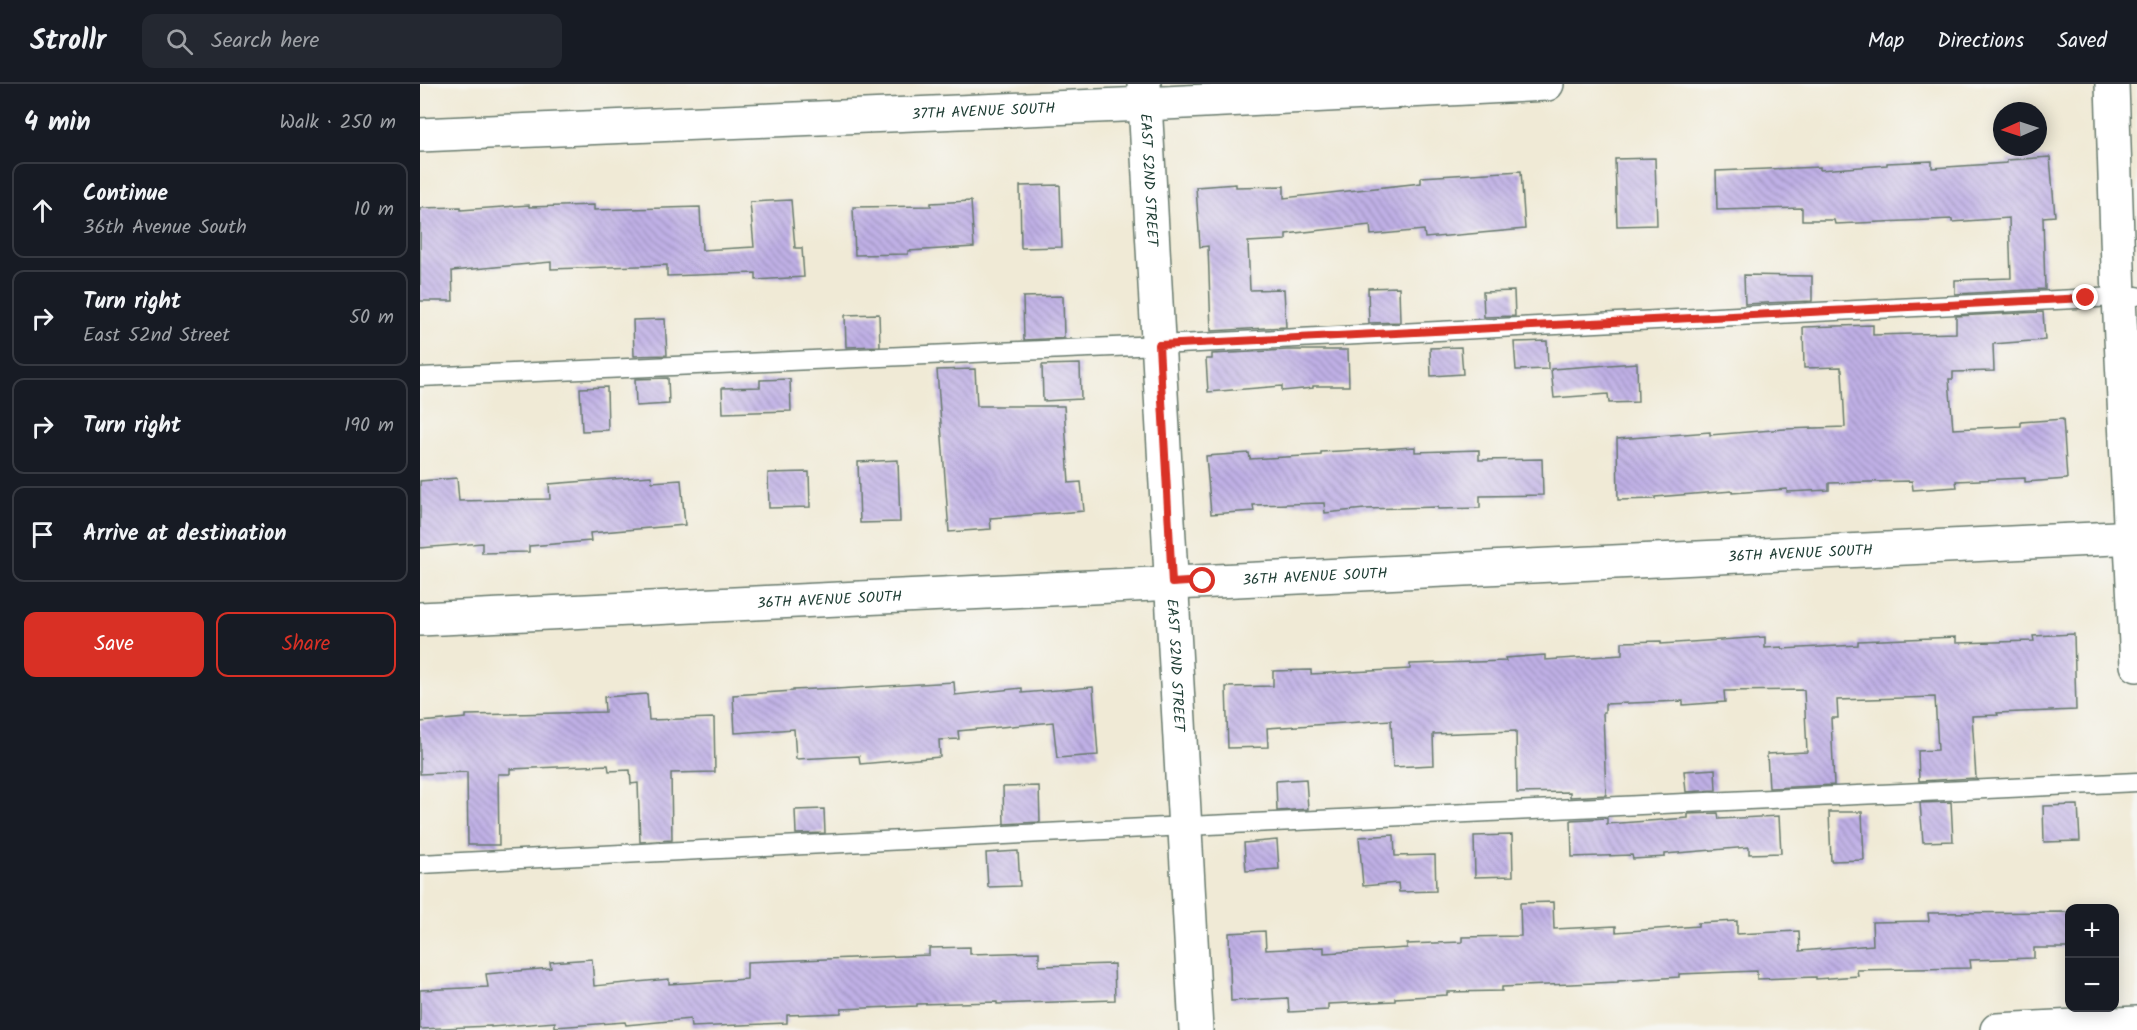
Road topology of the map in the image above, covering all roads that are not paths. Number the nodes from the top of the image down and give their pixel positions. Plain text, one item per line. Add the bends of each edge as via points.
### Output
1 (1547, 84) edge
2 (2112, 84) edge
3 (1144, 94) edge
4 (420, 135) edge
5 (2128, 296) edge
6 (1159, 345) junction
7 (420, 377) edge
8 (2134, 537) edge
9 (1172, 583) junction
10 (420, 619) edge
11 (2137, 666) edge
12 (2137, 782) edge
13 (1185, 826) junction
14 (420, 864) edge
15 (2137, 1023) edge
16 (1196, 1030) edge
17 (1997, 1030) edge

1 - 3 street, 37TH AVENUE SOUTH
2 - 5 street
3 - 4 street, 37TH AVENUE SOUTH
3 - 6 street, EAST 52ND STREET
5 - 6 lane
5 - 8 street
6 - 7 lane
6 - 9 street, EAST 52ND STREET
8 - 9 street, 36TH AVENUE SOUTH
8 - 11 street
9 - 10 street, 36TH AVENUE SOUTH
9 - 13 street, EAST 52ND STREET
12 - 13 lane
13 - 14 lane
13 - 16 street, EAST 52ND STREET
15 - 17 street

